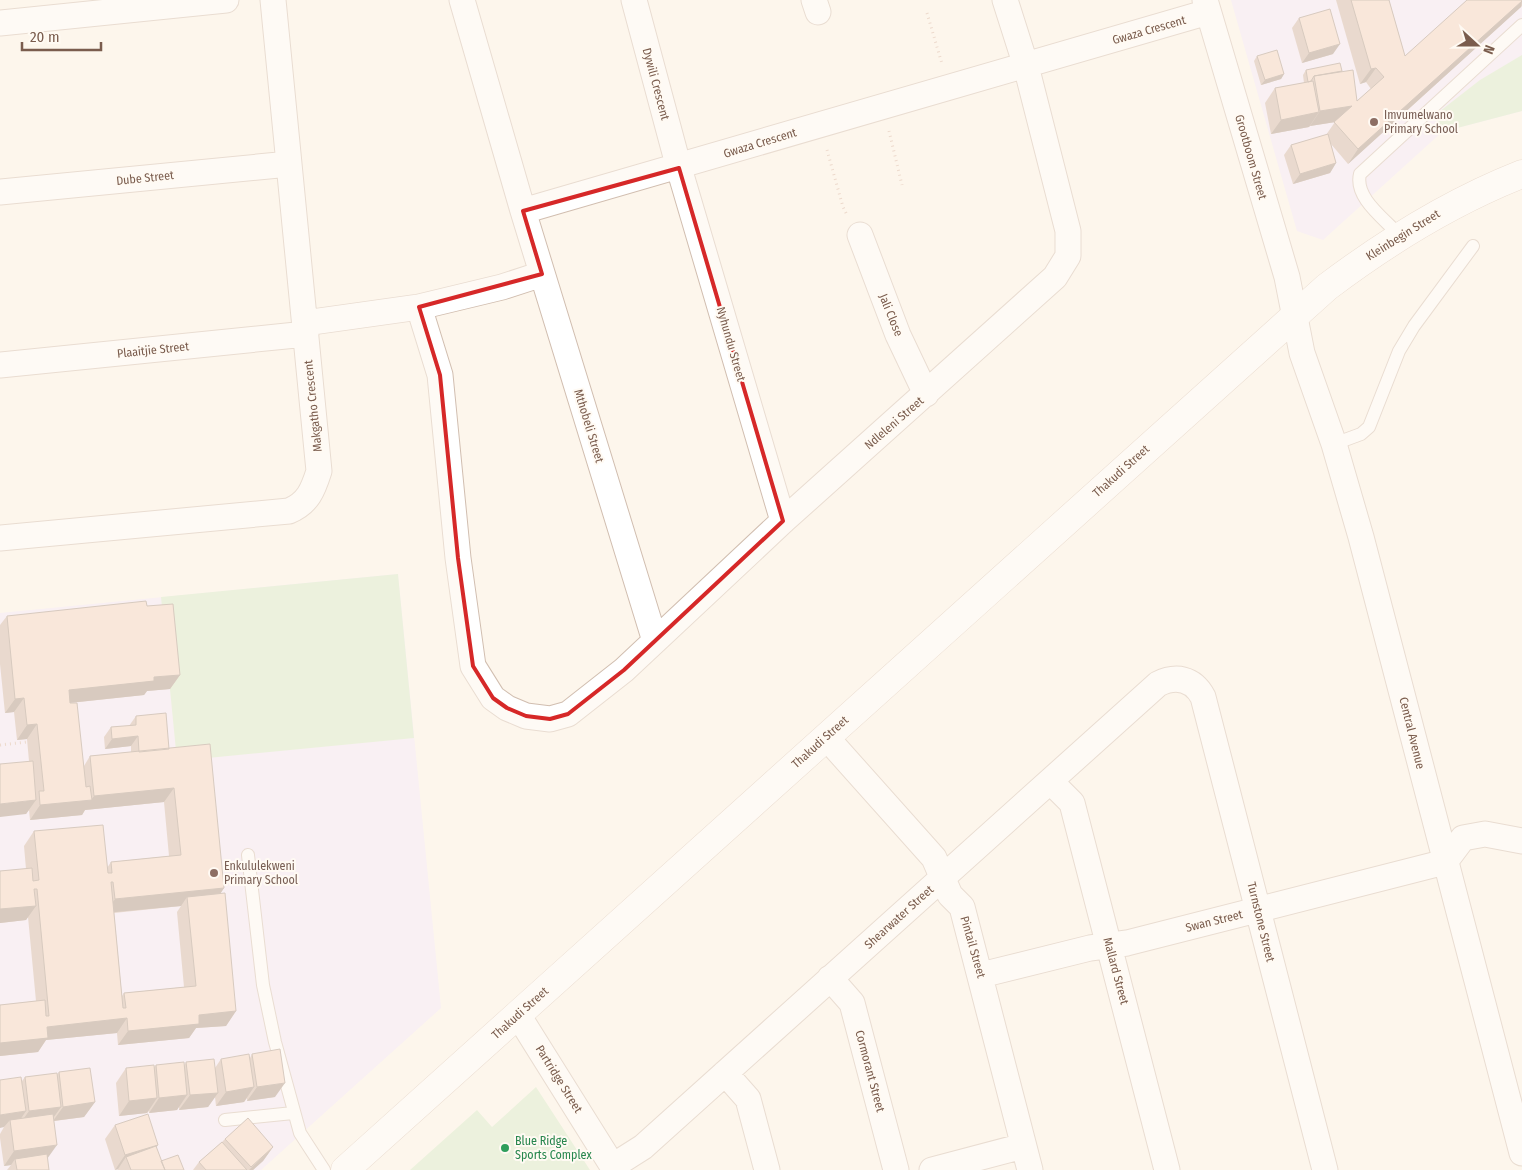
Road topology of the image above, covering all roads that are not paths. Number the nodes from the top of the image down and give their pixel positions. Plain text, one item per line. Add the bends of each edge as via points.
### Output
1 (226, 0) edge
2 (273, 0) edge
3 (462, 0) edge
4 (634, 0) edge
5 (1005, 0) edge
6 (1207, 6) edge
7 (0, 24) edge
8 (1522, 25) edge
9 (1026, 66) junction
10 (289, 164) junction
11 (679, 168) junction
12 (1522, 174) edge
13 (0, 192) edge
14 (522, 211) junction
15 (860, 234) road end
16 (1399, 235) junction
17 (1474, 246) dead end
18 (542, 274) junction
19 (419, 306) junction
20 (1296, 314) junction
21 (305, 328) junction
22 (0, 365) edge
23 (926, 394) junction
24 (1334, 444) junction
25 (783, 521) junction
26 (0, 538) edge
27 (655, 641) junction
28 (1187, 680) joint
29 (826, 737) junction
30 (1050, 781) junction
31 (1522, 841) edge
32 (248, 856) dead end
33 (1445, 862) junction
34 (943, 877) junction
35 (1258, 910) junction
36 (1109, 946) junction
37 (981, 976) junction
38 (830, 978) junction
39 (518, 1014) junction
40 (725, 1073) junction
41 (293, 1112) junction
42 (225, 1120) dead end
43 (1024, 1146) junction
44 (1522, 1153) edge
45 (614, 1168) edge
46 (324, 1170) edge
47 (345, 1170) edge
48 (767, 1170) edge
49 (896, 1170) edge
50 (932, 1170) edge
51 (1030, 1170) edge
52 (1167, 1170) edge
53 (1325, 1170) edge

1 - 7 street
2 - 10 street, Makgatho Crescent
3 - 14 street
4 - 11 street, Dywili Crescent
5 - 9 street
6 - 9 street, Gwaza Crescent
6 - 20 street, Grootboom Street
8 - 16 lane via 1360,174 1360,192
9 - 11 street, Gwaza Crescent
9 - 23 street, Ndleleni Street via 1068,230 1068,256 1055,277
10 - 13 street, Dube Street
10 - 21 street, Makgatho Crescent
11 - 14 street, Gwaza Crescent
11 - 25 street, Nyhundu Street
12 - 16 street, Kleinbegin Street via 1446,208
14 - 18 street, Mthobeli Street
15 - 23 street, Jali Close via 898,335
16 - 20 street, Kleinbegin Street via 1359,262
17 - 24 lane via 1414,326 1399,352 1368,427 1361,434
18 - 19 street, Plaaitjie Street via 502,287
18 - 27 street, Mthobeli Street
19 - 21 street, Plaaitjie Street
19 - 27 street, Ndleleni Street via 440,375 458,558 474,666 493,698 526,716 550,718 568,714
20 - 24 street, Central Avenue via 1302,353
20 - 29 street, Thakudi Street
21 - 22 street, Plaaitjie Street
21 - 26 street, Makgatho Crescent via 319,471 309,497 301,506 289,511
23 - 25 street, Ndleleni Street
24 - 33 street, Central Avenue
25 - 27 street, Ndleleni Street
28 - 30 street, Shearwater Street via 1177,678 1158,684
28 - 35 street, Turnstone Street via 1203,697
29 - 34 street, Pintail Street via 934,858
29 - 39 street, Thakudi Street
30 - 34 street, Shearwater Street
30 - 36 street, Mallard Street via 1072,803
31 - 33 street via 1486,834 1463,838
32 - 41 lane via 263,985
33 - 35 street, Swan Street
33 - 44 street, Central Avenue
34 - 37 street, Pintail Street via 950,894 962,907
34 - 38 street, Shearwater Street
35 - 36 street, Swan Street
35 - 53 street, Turnstone Street
36 - 37 street, Swan Street
36 - 52 street, Mallard Street
37 - 43 street, Pintail Street
38 - 40 street, Shearwater Street
38 - 49 street, Cormorant Street via 852,1003
39 - 45 street, Partridge Street
39 - 47 street, Thakudi Street
40 - 45 street, Shearwater Street via 642,1148
40 - 48 street via 748,1099
41 - 42 lane
41 - 46 lane via 300,1133
43 - 50 street
43 - 51 street, Pintail Street

